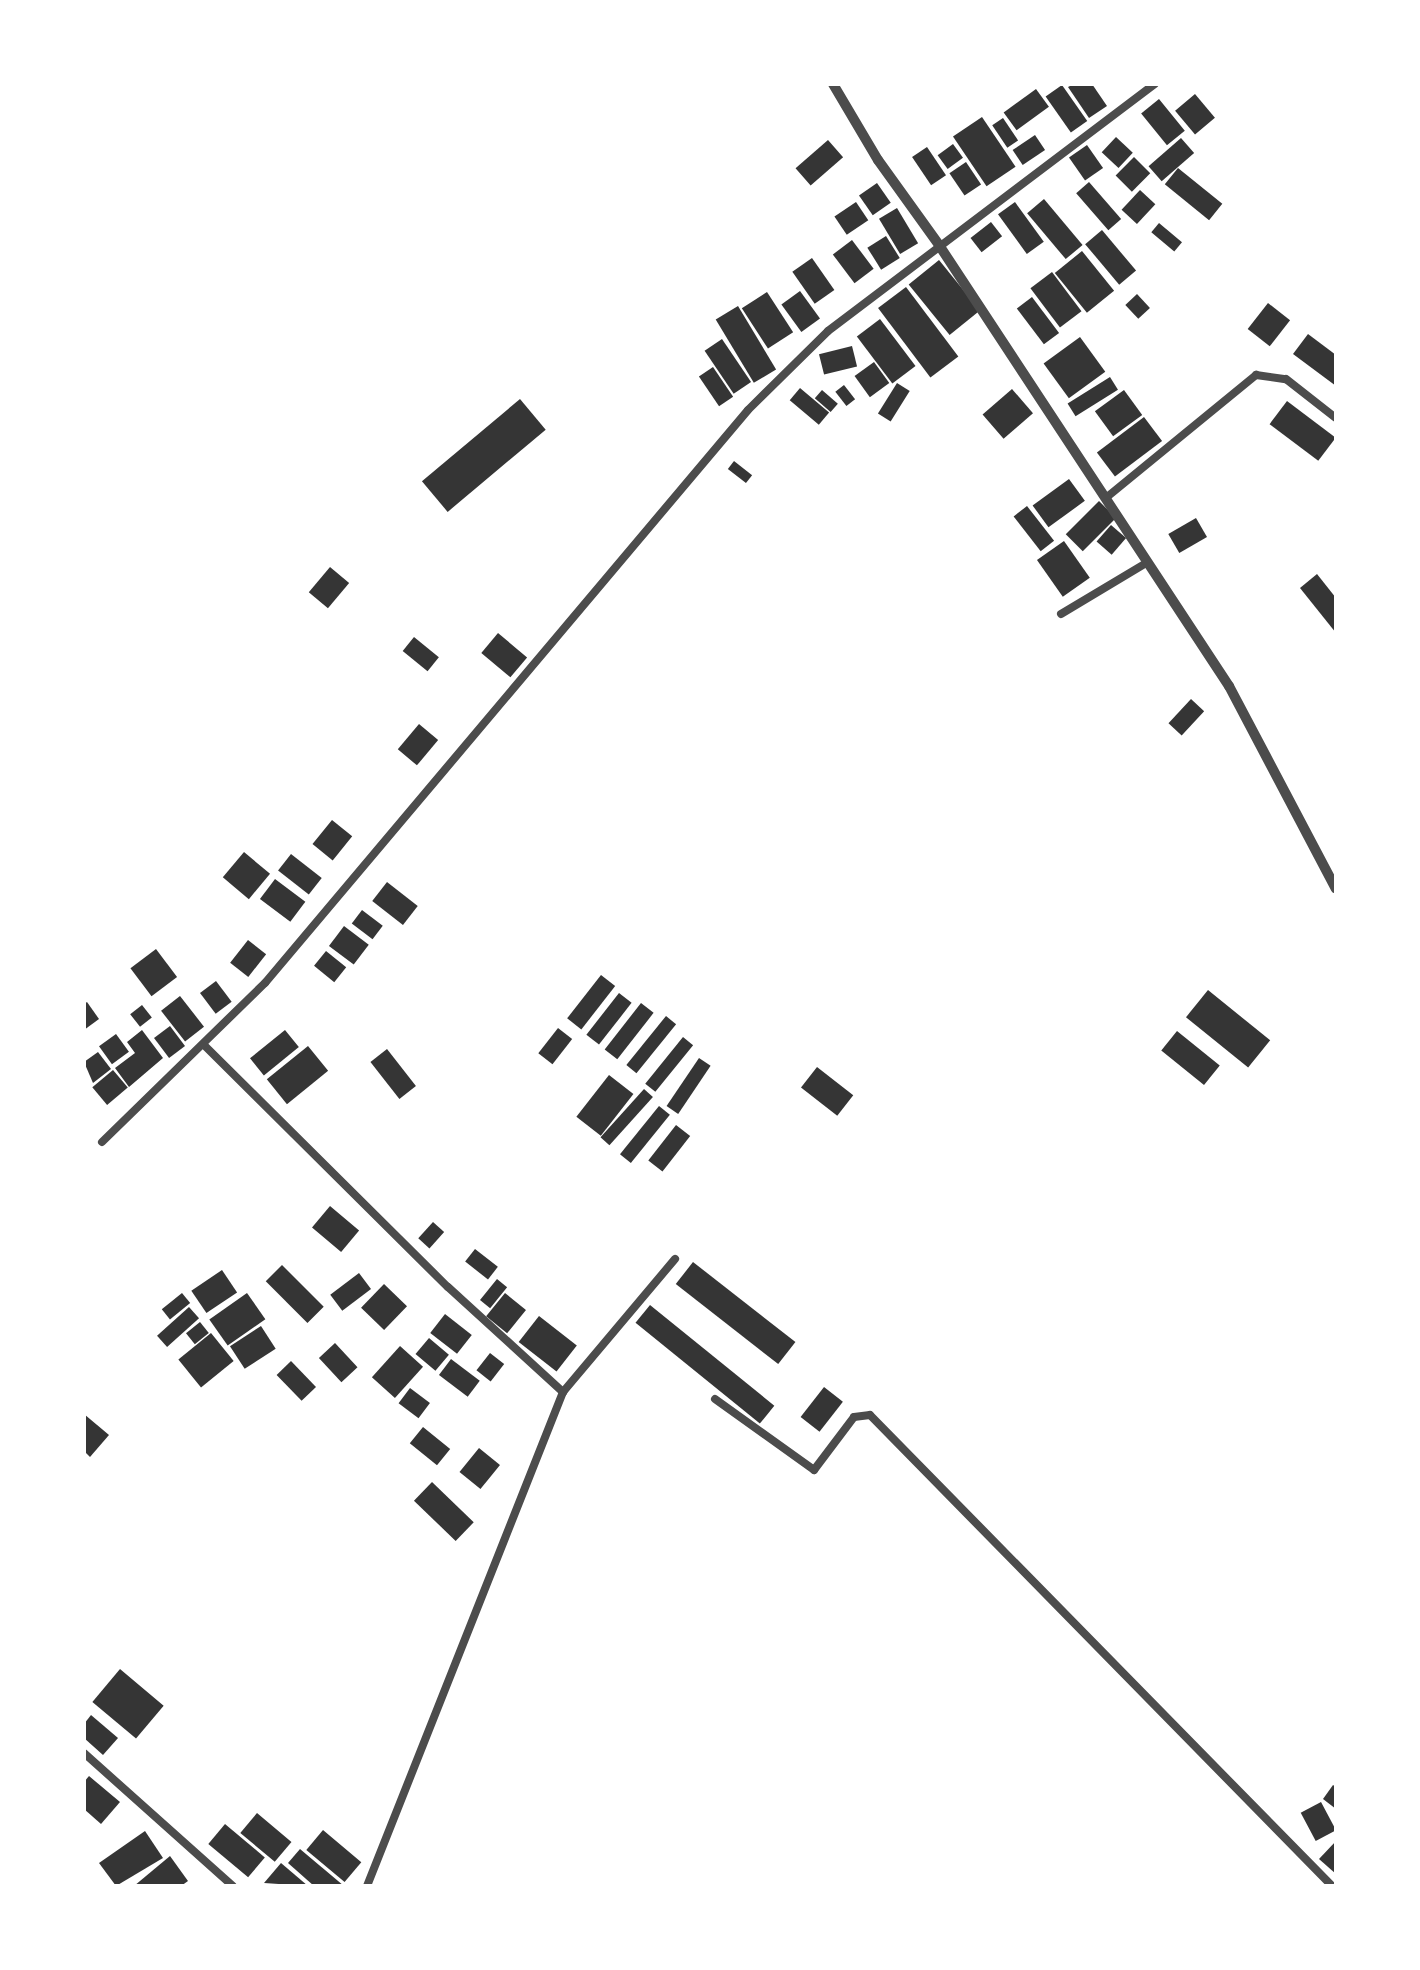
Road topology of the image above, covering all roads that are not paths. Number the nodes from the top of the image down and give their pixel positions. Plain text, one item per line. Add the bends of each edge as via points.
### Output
1 (833, 84) edge
2 (1155, 84) edge
3 (939, 245) junction
4 (1336, 418) edge
5 (1107, 497) junction
6 (1148, 562) junction
7 (1061, 614) dead end
8 (1331, 872) edge
9 (1336, 889) edge
10 (205, 1046) junction
11 (102, 1142) dead end
12 (675, 1259) dead end
13 (563, 1392) junction
14 (715, 1399) dead end
15 (84, 1753) edge
16 (233, 1886) edge
17 (367, 1886) edge
18 (1332, 1886) edge

1 - 3 street via 878,160
2 - 3 street
3 - 5 street
3 - 10 street via 828,331 748,410 265,983
4 - 5 street via 1286,379 1256,375
5 - 6 street
6 - 7 street
6 - 8 street via 1229,686
8 - 9 street
10 - 11 street
10 - 13 street via 448,1287
12 - 13 street
13 - 17 street
14 - 18 street via 814,1470 854,1417 870,1415
15 - 16 street

